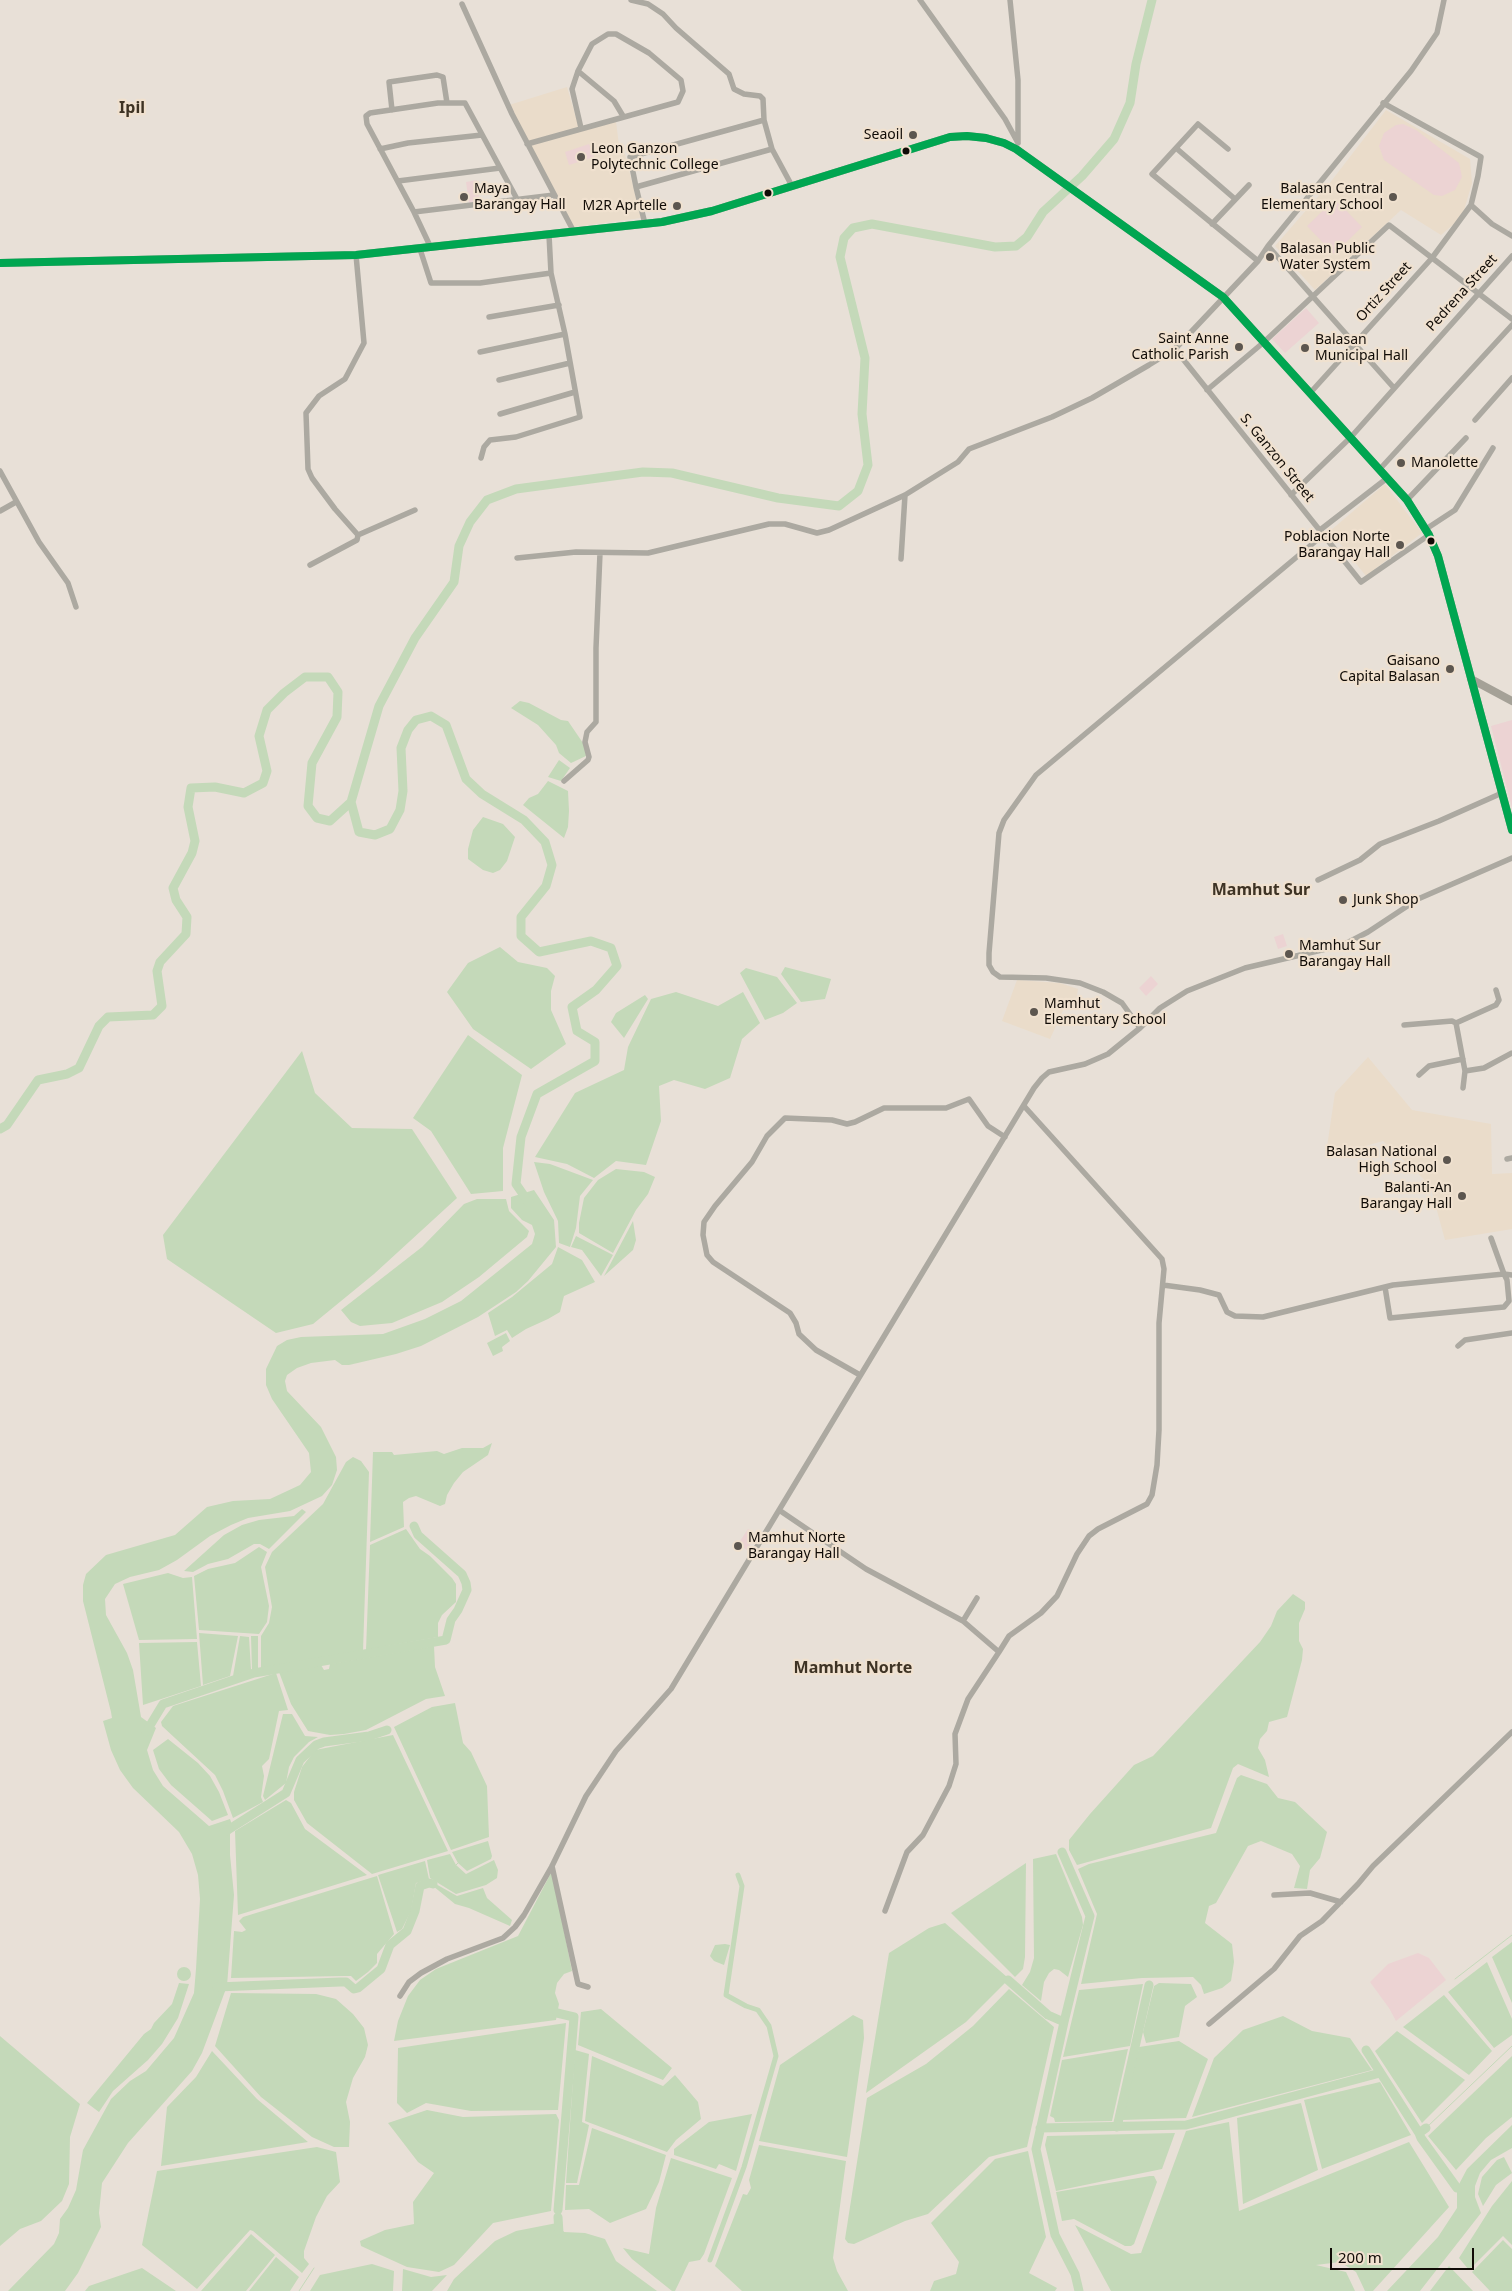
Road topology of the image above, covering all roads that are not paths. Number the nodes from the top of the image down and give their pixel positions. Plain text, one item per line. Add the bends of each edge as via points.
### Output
1 (631, 0) edge
2 (920, 0) edge
3 (1010, 0) edge
4 (1444, 0) edge
5 (462, 4) dead end
6 (578, 71) junction
7 (447, 103) junction
8 (1383, 103) junction
9 (392, 110) junction
10 (624, 116) junction
11 (764, 120) junction
12 (582, 128) junction
13 (482, 135) junction
14 (528, 144) junction
15 (1017, 146) junction
16 (1176, 148) junction
17 (380, 149) junction
18 (772, 149) junction
19 (1228, 149) dead end
20 (500, 168) junction
21 (398, 181) junction
22 (636, 186) junction
23 (792, 186) junction
24 (1249, 186) dead end
25 (554, 195) junction
26 (517, 199) junction
27 (1236, 200) junction
28 (1471, 205) junction
29 (414, 212) junction
30 (645, 224) junction
31 (1212, 224) junction
32 (574, 232) junction
33 (548, 235) junction
34 (1512, 236) edge
35 (1268, 246) junction
36 (431, 248) junction
37 (420, 249) junction
38 (356, 255) junction
39 (1512, 256) edge
40 (1432, 258) junction
41 (1258, 261) junction
42 (0, 263) edge
43 (551, 273) junction
44 (1478, 293) junction
45 (1314, 296) junction
46 (1223, 297) junction
47 (559, 305) junction
48 (489, 317) dead end
49 (1512, 319) edge
50 (1512, 325) edge
51 (565, 334) junction
52 (1264, 342) junction
53 (1355, 343) junction
54 (1175, 349) junction
55 (480, 352) dead end
56 (570, 363) junction
57 (1512, 378) edge
58 (499, 380) dead end
59 (1394, 388) junction
60 (1207, 390) junction
61 (575, 392) junction
62 (1311, 392) junction
63 (500, 414) dead end
64 (1475, 420) dead end
65 (1351, 437) junction
66 (1466, 438) dead end
67 (1493, 448) dead end
68 (481, 458) dead end
69 (1379, 470) junction
70 (0, 471) edge
71 (1386, 478) junction
72 (905, 495) junction
73 (1291, 495) junction
74 (1407, 500) junction
75 (16, 502) junction
76 (415, 510) dead end
77 (0, 511) edge
78 (1428, 532) junction
79 (1321, 533) junction
80 (358, 535) junction
81 (600, 553) junction
82 (517, 558) dead end
83 (901, 559) dead end
84 (310, 565) dead end
85 (76, 607) dead end
86 (1471, 679) junction
87 (1491, 690) junction
88 (1477, 699) junction
89 (1512, 702) edge
90 (564, 781) dead end
91 (1502, 793) junction
92 (1512, 830) edge
93 (1512, 858) edge
94 (1318, 880) dead end
95 (1496, 990) dead end
96 (1456, 1023) junction
97 (1404, 1025) dead end
98 (1140, 1028) junction
99 (1512, 1052) edge
100 (1463, 1059) junction
101 (1465, 1071) junction
102 (1419, 1075) dead end
103 (1462, 1088) dead end
104 (1024, 1106) junction
105 (1005, 1137) junction
106 (1491, 1238) dead end
107 (1504, 1274) junction
108 (1512, 1274) edge
109 (1163, 1285) junction
110 (1385, 1287) junction
111 (1512, 1333) edge
112 (1458, 1346) dead end
113 (860, 1375) junction
114 (779, 1510) junction
115 (977, 1598) dead end
116 (963, 1621) junction
117 (998, 1652) junction
118 (1512, 1732) edge
119 (552, 1866) junction
120 (1274, 1895) dead end
121 (1341, 1902) junction
122 (885, 1911) dead end
123 (588, 1987) dead end
124 (400, 1996) dead end
125 (1208, 2024) dead end

1 - 11 street via 648,4 663,14 729,74 734,89 760,96
2 - 15 street via 1005,119
3 - 15 street via 1018,80
4 - 8 street via 1436,33 1411,71
5 - 14 street
6 - 10 street via 614,102
6 - 10 street via 592,44 608,34 616,34 649,53 681,80 683,91 678,102
6 - 12 street via 572,89
7 - 9 street
7 - 9 street via 442,77 437,75 389,82
7 - 13 street via 464,103
8 - 28 street via 1481,157
8 - 35 street
9 - 17 street via 366,116 366,124
10 - 12 street
11 - 18 street
11 - 22 street via 630,157
12 - 14 street
13 - 17 street via 408,142
13 - 20 street
14 - 25 street
15 - 23 main road via 986,138 950,137
15 - 46 main road via 1060,181
16 - 19 street via 1198,124
16 - 27 street
16 - 31 street via 1152,174
17 - 21 street
18 - 22 street
18 - 23 street
20 - 21 street
20 - 26 street
21 - 29 street
22 - 30 street
23 - 30 main road via 712,211
24 - 27 street
25 - 26 street
25 - 32 street
26 - 29 street
27 - 31 street
28 - 34 street
28 - 40 street, Ortiz Street
29 - 36 street
30 - 32 main road
31 - 41 street
32 - 33 main road
33 - 36 main road
33 - 43 street
35 - 41 street
35 - 45 street
36 - 37 main road
37 - 38 main road
37 - 43 street via 431,284 480,283
38 - 42 main road
38 - 80 street via 364,343 345,379 319,396 306,413 308,469 335,509
39 - 44 street, Pedrena Street
40 - 44 street
40 - 45 street via 1389,225
40 - 53 street, Ortiz Street
41 - 46 street
43 - 47 street
44 - 49 street
44 - 59 street, Pedrena Street
45 - 52 street
45 - 53 street
46 - 52 main road
46 - 54 street
47 - 48 street
47 - 51 street
50 - 69 street
51 - 55 street
51 - 56 street
52 - 60 street
52 - 62 main road
53 - 59 street
53 - 62 street, Ortiz Street
54 - 60 street, S. Ganzon Street
54 - 72 street via 1092,398 969,449 958,462
56 - 58 street
56 - 61 street
57 - 64 street
59 - 65 street, Pedrena Street
60 - 73 street, S. Ganzon Street
61 - 63 street
61 - 68 street via 580,417 516,437 490,440
62 - 65 main road
65 - 69 main road
65 - 73 street, Pedrena Street
66 - 74 street
67 - 78 street via 1455,510
69 - 71 main road
70 - 75 street
71 - 74 main road
71 - 79 street
72 - 81 street via 816,533 785,524 769,524 648,553
72 - 83 street
73 - 79 street, S. Ganzon Street
74 - 78 main road
75 - 77 street
75 - 85 street via 38,542 68,583
76 - 80 street
78 - 79 street, S. Ganzon Street via 1362,582
78 - 86 main road via 1438,556
79 - 98 street via 1036,775 998,833 989,953 993,972 1000,977 1080,983 1122,1003
80 - 84 street via 357,540
81 - 82 street
81 - 90 street via 596,722 587,732 588,760
86 - 87 main road
86 - 88 main road
87 - 88 main road
87 - 89 main road
88 - 91 main road
91 - 92 main road
91 - 94 street via 1380,844 1360,860
93 - 98 street via 1418,899 1342,945 1245,968 1187,991 1160,1008
95 - 96 street via 1499,1000 1496,1005
96 - 97 street
96 - 100 street
98 - 104 street via 1108,1054 1085,1064 1049,1072 1034,1088
99 - 101 street via 1484,1068
100 - 101 street
100 - 102 street via 1429,1066
101 - 103 street
104 - 105 street
104 - 109 street via 1162,1259
105 - 113 street
105 - 113 street via 988,1126 969,1099 946,1108 884,1108 847,1124 832,1120 784,1118 704,1222 707,1255 713,1262 790,1313 799,1334 816,1350
106 - 107 street
107 - 108 street
107 - 110 street
107 - 110 street via 1509,1301 1504,1307 1390,1318
109 - 110 street via 1219,1295 1227,1312 1235,1316 1263,1317
109 - 117 street via 1159,1323 1159,1430 1152,1494 1147,1504 1089,1536 1057,1596 1041,1613 1009,1636
111 - 112 street via 1465,1340
113 - 114 street
114 - 116 street via 866,1569
114 - 119 street via 671,1689 616,1751 586,1796
115 - 116 street
116 - 117 street
117 - 122 street via 968,1699 955,1734 956,1764 948,1786 923,1835 907,1852
118 - 121 street via 1373,1866
119 - 123 street via 578,1984
119 - 124 street via 516,1927 504,1938 447,1959 421,1973 409,1982
120 - 121 street via 1310,1893
121 - 125 street via 1300,1936 1274,1969

